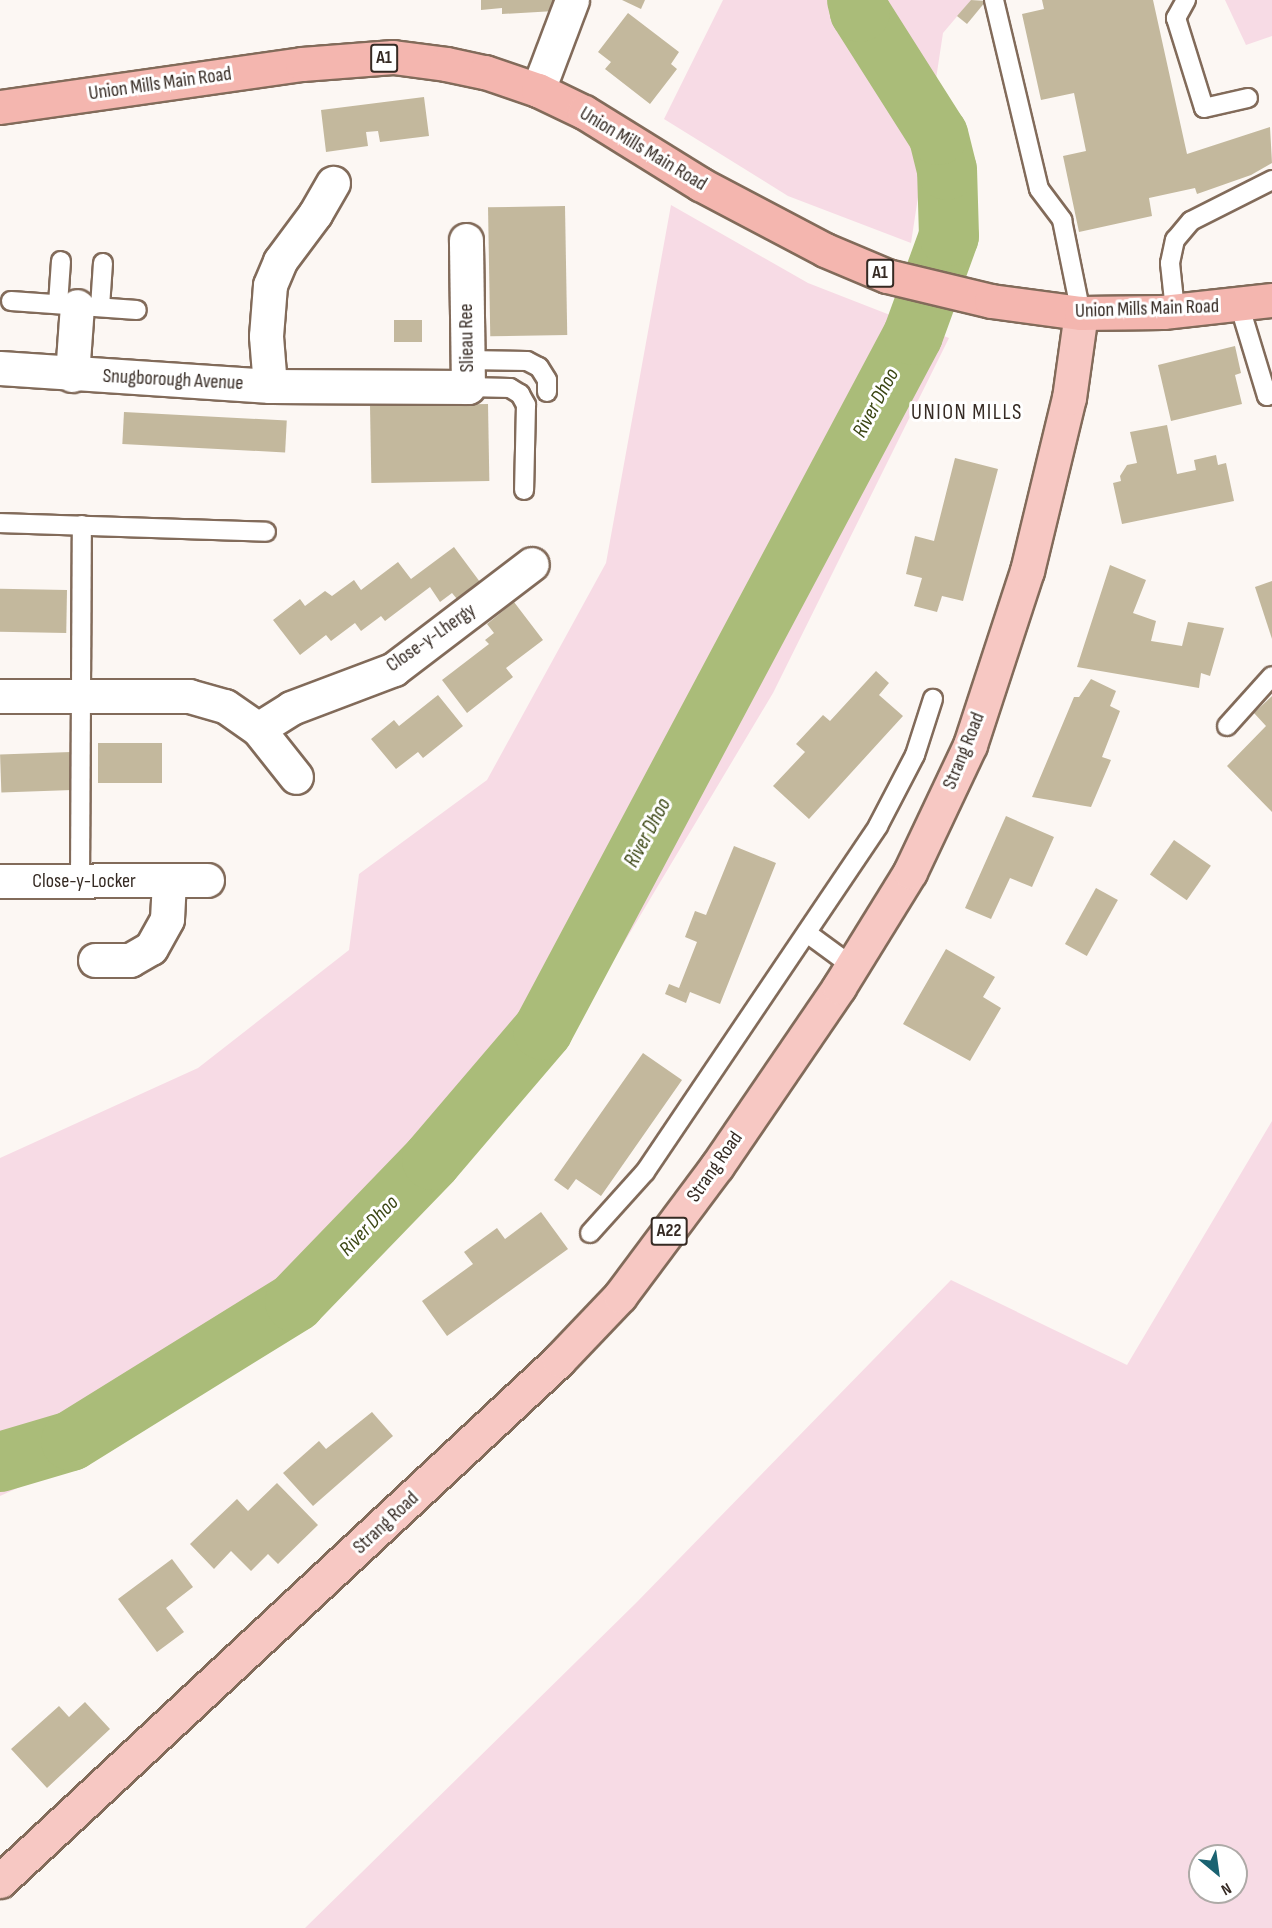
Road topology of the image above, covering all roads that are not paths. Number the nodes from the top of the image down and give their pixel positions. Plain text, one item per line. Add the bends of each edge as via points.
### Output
1 (572, 0) edge
2 (994, 0) edge
3 (1186, 0) edge
4 (538, 90) junction
5 (1248, 98) dead end
6 (0, 107) edge
7 (1272, 180) edge
8 (333, 183) dead end
9 (466, 240) dead end
10 (61, 261) dead end
11 (103, 263) dead end
12 (1272, 300) edge
13 (11, 301) dead end
14 (1239, 304) junction
15 (78, 306) junction
16 (136, 310) dead end
17 (1175, 310) junction
18 (1081, 313) junction
19 (0, 368) edge
20 (468, 374) junction
21 (72, 375) junction
22 (270, 386) junction
23 (346, 387) joint
24 (547, 392) dead end
25 (1272, 394) edge
26 (524, 490) dead end
27 (0, 523) edge
28 (82, 525) junction
29 (266, 532) dead end
30 (532, 564) dead end
31 (1272, 676) edge
32 (0, 696) edge
33 (80, 697) junction
34 (933, 699) dead end
35 (1227, 726) dead end
36 (258, 729) junction
37 (296, 777) dead end
38 (169, 880) junction
39 (207, 880) dead end
40 (0, 881) edge
41 (80, 881) junction
42 (807, 933) junction
43 (95, 960) dead end
44 (852, 966) junction
45 (590, 1233) dead end
46 (0, 1881) edge

1 - 4 street
2 - 18 lane via 1039,189 1062,220
3 - 5 lane via 1176,18 1204,108
4 - 6 highway, Union Mills Main Road / A1 via 485,72 393,57 198,77
4 - 18 highway, Union Mills Main Road / A1 via 584,112 737,204 825,250 887,276 1034,309
7 - 17 lane via 1191,221 1175,240 1170,263
8 - 22 street via 280,261 270,285 266,336
9 - 20 street, Slieau Ree
10 - 15 lane
11 - 15 lane
12 - 14 highway, Union Mills Main Road / A1
13 - 15 lane
14 - 17 highway, Union Mills Main Road / A1
14 - 25 lane via 1266,396
15 - 16 lane
15 - 21 street
17 - 18 highway, Union Mills Main Road / A1
18 - 44 main road, Strang Road / A22 via 1069,398 1027,571 970,745 910,872
19 - 21 street, Snugborough Avenue
20 - 23 street, Slieau Ree
20 - 24 lane via 527,361 539,367 547,380
20 - 26 lane via 510,388 520,394 526,405
21 - 22 street, Snugborough Avenue
22 - 23 street, Snugborough Avenue
27 - 28 lane
28 - 29 lane
28 - 33 lane
30 - 36 street, Close-y-Lhergy via 394,669 291,708
31 - 35 lane
32 - 33 street
33 - 36 street via 189,696 225,706
33 - 41 lane
34 - 42 lane via 915,755 878,826
36 - 37 street
38 - 39 street, Close-y-Locker
38 - 41 street, Close-y-Locker
38 - 43 street via 167,919 151,948 130,960
40 - 41 street, Close-y-Locker
42 - 44 lane
42 - 45 lane via 645,1172
44 - 46 main road, Strang Road / A22 via 717,1166 620,1296 492,1425

